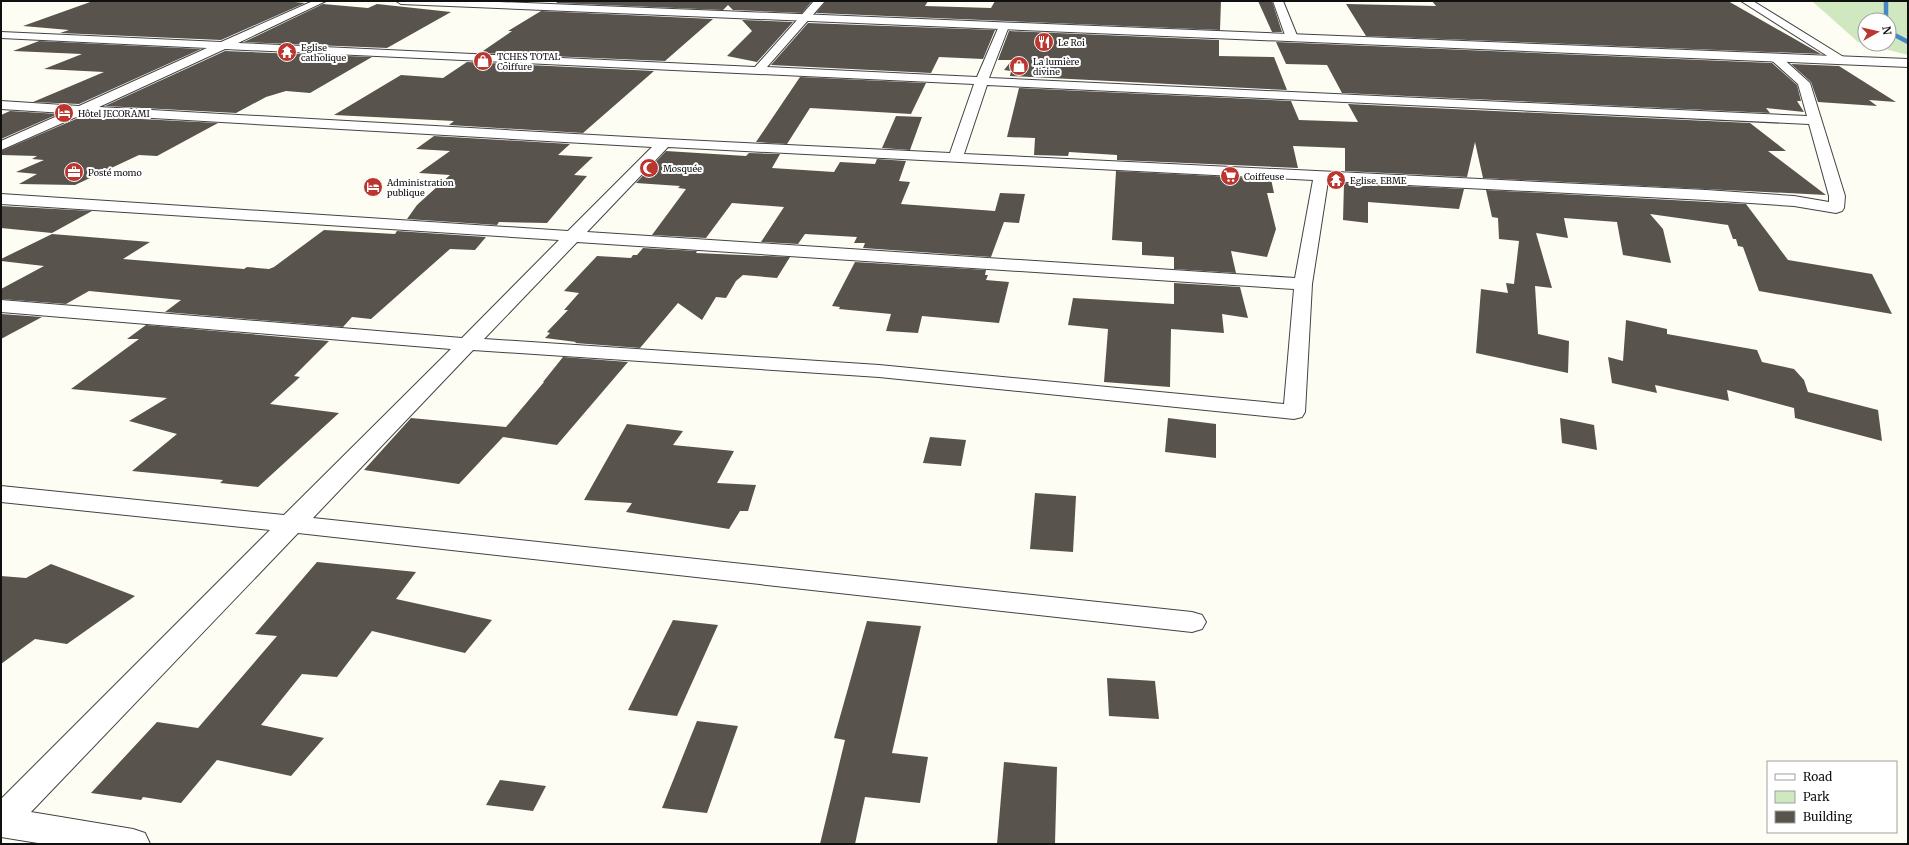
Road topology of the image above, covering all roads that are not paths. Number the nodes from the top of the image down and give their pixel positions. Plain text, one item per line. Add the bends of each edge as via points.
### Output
1 (321, 1) edge
2 (401, 1) edge
3 (820, 1) edge
4 (1278, 1) edge
5 (1746, 1) edge
6 (805, 18) junction
7 (1004, 26) junction
8 (1, 35) edge
9 (1292, 38) junction
10 (219, 46) junction
11 (1775, 58) junction
12 (1844, 61) junction
13 (1908, 63) edge
14 (759, 70) junction
15 (982, 80) junction
16 (1, 105) edge
17 (85, 109) junction
18 (1816, 120) junction
19 (664, 143) junction
20 (1, 146) edge
21 (955, 158) junction
22 (1321, 176) junction
23 (1, 199) edge
24 (572, 237) junction
25 (1303, 284) junction
26 (1, 306) edge
27 (468, 344) junction
28 (1, 494) edge
29 (291, 524) junction
30 (1192, 622) dead end
31 (1, 822) edge
32 (133, 844) edge

1 - 10 street
2 - 6 street
3 - 6 street
4 - 9 street
5 - 12 street
6 - 7 street
6 - 14 street
7 - 9 street
7 - 15 street
8 - 10 street
9 - 11 street
10 - 14 street
10 - 17 street
11 - 12 street
11 - 18 street via 1804,83
12 - 13 street
14 - 15 street
15 - 18 street
15 - 21 street
16 - 17 street
17 - 19 street
17 - 20 street
18 - 22 street via 1838,196 1836,208 1794,201
19 - 21 street
19 - 24 street
21 - 22 street
22 - 25 street
23 - 24 street
24 - 25 street
24 - 27 street
25 - 27 street via 1294,412 879,371
26 - 27 street
27 - 29 street
28 - 29 street
29 - 30 street
29 - 31 street
31 - 32 street

